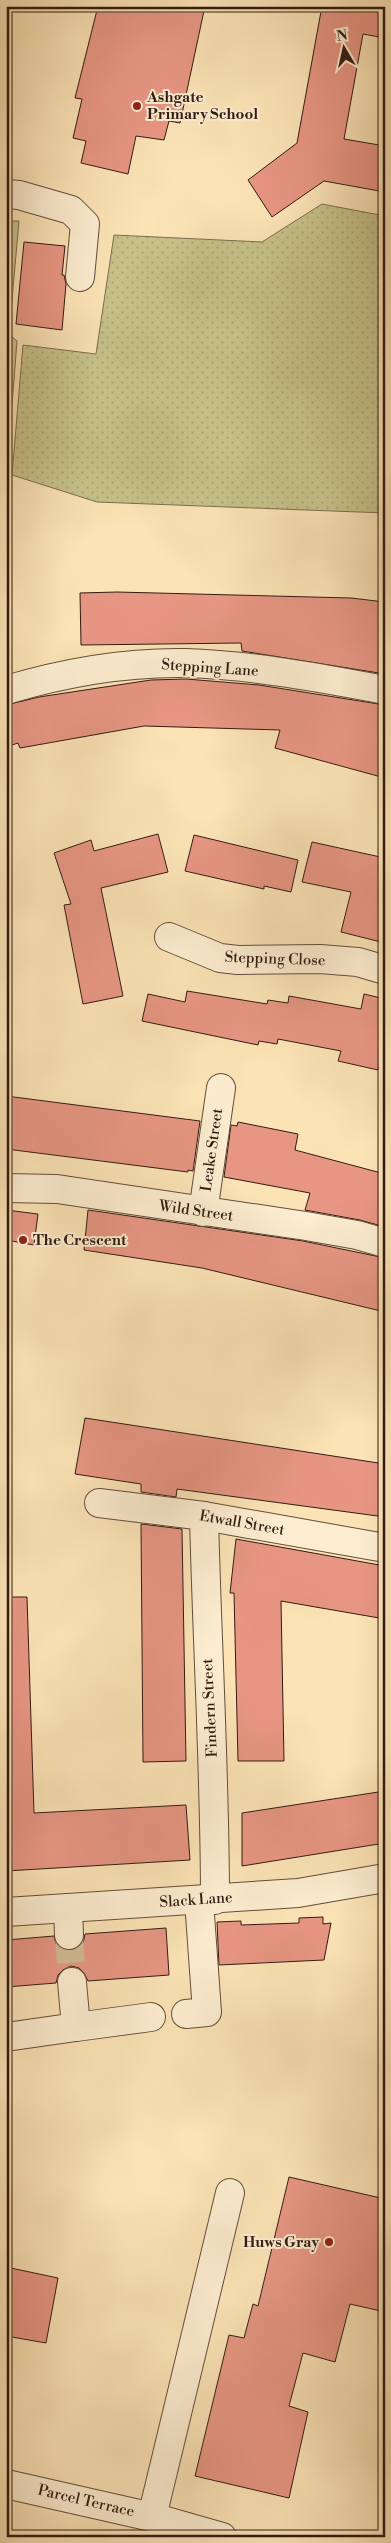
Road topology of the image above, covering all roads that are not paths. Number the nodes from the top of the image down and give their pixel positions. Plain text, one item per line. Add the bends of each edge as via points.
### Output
1 (13, 194) edge
2 (80, 276) dead end
3 (6, 690) edge
4 (385, 690) edge
5 (169, 937) dead end
6 (385, 970) edge
7 (221, 1088) dead end
8 (6, 1188) edge
9 (203, 1212) junction
10 (385, 1243) edge
11 (99, 1503) dead end
12 (204, 1516) junction
13 (385, 1548) edge
14 (385, 1878) edge
15 (207, 1900) junction
16 (68, 1908) junction
17 (6, 1912) edge
18 (69, 1935) tunnel mouth
19 (72, 1982) tunnel mouth
20 (186, 2014) dead end
21 (151, 2017) dead end
22 (76, 2027) junction
23 (6, 2037) edge
24 (230, 2193) dead end
25 (6, 2484) edge
26 (152, 2517) junction
27 (222, 2537) edge

1 - 2 street via 71,210 85,224
3 - 4 street, Stepping Lane via 94,671 157,664 188,664 329,680
5 - 6 street, Stepping Close via 220,958 358,962
7 - 9 street, Leake Street
8 - 9 street, Wild Street via 57,1190
9 - 10 street, Wild Street via 306,1226
11 - 12 street, Etwall Street
12 - 13 street, Etwall Street
12 - 15 street, Findern Street via 215,1797
14 - 15 street, Slack Lane via 298,1893
15 - 16 street, Slack Lane
15 - 20 street, Findern Street via 208,2012
16 - 17 street, Slack Lane
16 - 18 street
19 - 22 street
21 - 22 street
22 - 23 street
24 - 26 street
25 - 26 street, Parcel Terrace
26 - 27 street, Parcel Terrace

